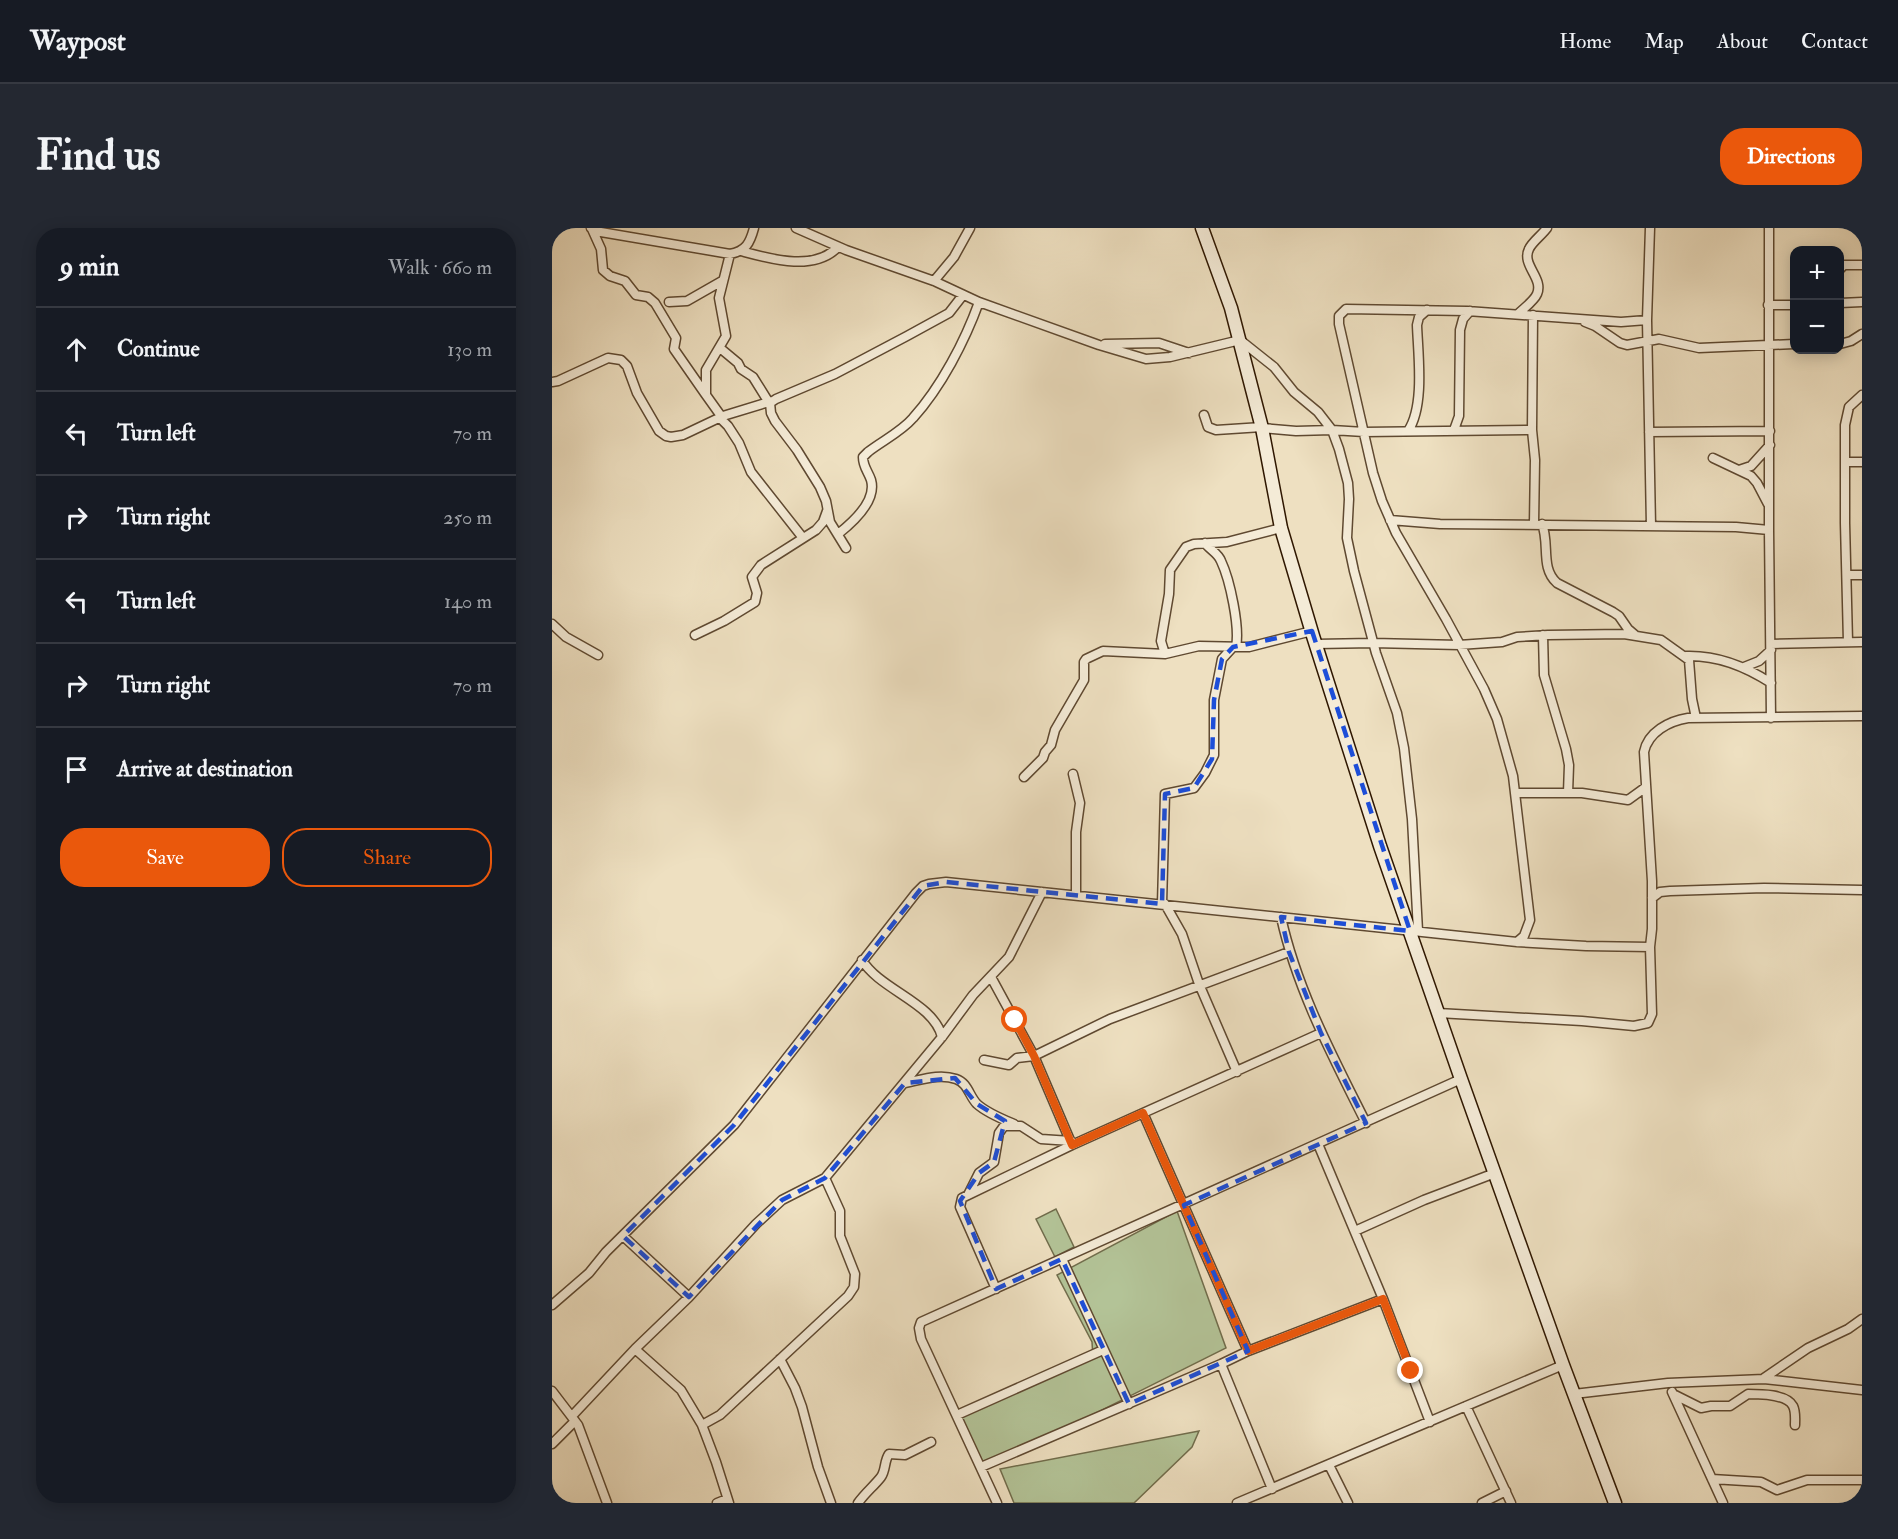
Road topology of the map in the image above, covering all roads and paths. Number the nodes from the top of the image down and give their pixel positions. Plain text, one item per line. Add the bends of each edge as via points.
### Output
1 (754, 228) edge
2 (796, 228) edge
3 (970, 228) edge
4 (1202, 228) edge
5 (1547, 228) edge
6 (1650, 228) edge
7 (1769, 228) edge
8 (591, 229) edge
9 (838, 247) junction
10 (741, 251) junction
11 (730, 254) junction
12 (1844, 265) edge
13 (1862, 265) edge
14 (722, 280) junction
15 (934, 281) junction
16 (963, 295) junction
17 (669, 302) dead end
18 (979, 302) junction
19 (1862, 302) edge
20 (1844, 303) edge
21 (1768, 305) junction
22 (1790, 305) edge
23 (1426, 310) junction
24 (1470, 311) junction
25 (1518, 314) junction
26 (1533, 315) junction
27 (1573, 318) junction
28 (1647, 320) junction
29 (1862, 334) edge
30 (1240, 340) junction
31 (1647, 340) junction
32 (1844, 343) edge
33 (1790, 344) edge
34 (1099, 345) junction
35 (1769, 345) junction
36 (720, 348) junction
37 (1190, 353) junction
38 (552, 382) edge
39 (706, 395) junction
40 (1862, 395) edge
41 (770, 401) junction
42 (1204, 415) dead end
43 (720, 417) junction
44 (1262, 427) junction
45 (1332, 430) junction
46 (1454, 430) junction
47 (1532, 430) junction
48 (1408, 431) junction
49 (1770, 431) junction
50 (1365, 432) junction
51 (1649, 432) junction
52 (1770, 445) junction
53 (1713, 458) dead end
54 (1845, 462) junction
55 (1862, 462) edge
56 (1739, 471) junction
57 (1769, 507) junction
58 (828, 510) junction
59 (1390, 520) junction
60 (1538, 524) junction
61 (1651, 526) junction
62 (1281, 528) junction
63 (1769, 530) junction
64 (838, 534) junction
65 (803, 538) junction
66 (1205, 543) junction
67 (846, 548) dead end
68 (1847, 575) junction
69 (1862, 575) edge
70 (552, 624) edge
71 (1312, 631) junction
72 (695, 635) dead end
73 (1543, 635) junction
74 (1635, 635) junction
75 (1848, 642) junction
76 (1862, 642) edge
77 (1373, 643) junction
78 (1316, 644) junction
79 (1459, 645) junction
80 (1234, 647) junction
81 (1771, 647) junction
82 (1165, 654) junction
83 (598, 655) dead end
84 (1686, 656) junction
85 (1744, 667) junction
86 (1771, 683) junction
87 (1862, 716) edge
88 (1696, 718) junction
89 (1771, 718) junction
90 (1073, 774) dead end
91 (1024, 777) dead end
92 (1646, 787) junction
93 (1516, 793) junction
94 (1568, 793) junction
95 (1652, 881) junction
96 (1862, 890) edge
97 (1663, 891) junction
98 (1042, 892) junction
99 (1076, 895) junction
100 (1652, 898) junction
101 (1164, 904) junction
102 (1281, 917) junction
103 (1414, 931) junction
104 (1517, 942) junction
105 (1650, 947) junction
106 (1289, 952) junction
107 (862, 960) junction
108 (991, 977) junction
109 (1199, 984) junction
110 (1438, 1013) junction
111 (1321, 1033) junction
112 (942, 1037) junction
113 (1034, 1056) junction
114 (984, 1060) dead end
115 (1237, 1072) junction
116 (1461, 1079) junction
117 (905, 1083) junction
118 (1143, 1113) junction
119 (1366, 1123) junction
120 (1016, 1125) junction
121 (1071, 1143) junction
122 (1318, 1144) junction
123 (1495, 1173) junction
124 (825, 1178) junction
125 (968, 1195) junction
126 (1184, 1205) junction
127 (1355, 1232) junction
128 (623, 1236) junction
129 (1062, 1259) junction
130 (996, 1289) junction
131 (690, 1297) junction
132 (1383, 1299) junction
133 (552, 1305) edge
134 (1862, 1319) edge
135 (635, 1349) junction
136 (1103, 1350) junction
137 (1248, 1351) junction
138 (780, 1359) junction
139 (1221, 1364) junction
140 (1563, 1365) junction
141 (1764, 1378) junction
142 (1668, 1383) junction
143 (1862, 1390) edge
144 (552, 1391) edge
145 (1574, 1394) junction
146 (1673, 1394) junction
147 (1129, 1404) junction
148 (1466, 1406) junction
149 (957, 1415) junction
150 (574, 1418) junction
151 (1430, 1422) junction
152 (702, 1425) junction
153 (1795, 1425) dead end
154 (931, 1442) dead end
155 (552, 1444) edge
156 (1329, 1465) junction
157 (981, 1467) junction
158 (1712, 1479) junction
159 (1862, 1480) edge
160 (1272, 1489) junction
161 (1506, 1491) junction
162 (728, 1501) edge
163 (607, 1503) edge
164 (717, 1503) edge
165 (831, 1503) edge
166 (858, 1503) edge
167 (997, 1503) edge
168 (1238, 1503) edge
169 (1348, 1503) edge
170 (1482, 1503) edge
171 (1511, 1503) edge
172 (1615, 1503) edge
173 (1724, 1503) edge

1 - 10 street via 750,242
2 - 9 street
3 - 15 street
4 - 30 street
5 - 25 street via 1527,255 1538,291
6 - 28 street
7 - 21 street
8 - 11 street
8 - 39 street via 601,249 603,270 625,281 636,296 648,297 655,303 676,338 674,349
9 - 10 street via 821,259 797,261
9 - 15 street
10 - 11 street
11 - 14 street
12 - 13 street
14 - 17 street via 687,301
14 - 36 street via 718,303 726,334
15 - 16 street
16 - 18 street
16 - 41 street via 949,313 835,375
18 - 34 street
18 - 64 street via 969,329 936,388 913,419 863,458 872,483 870,495 860,514
19 - 20 street
21 - 22 street
21 - 35 street
23 - 24 street
23 - 48 street via 1417,325 1416,412
23 - 50 street via 1346,309 1340,314 1344,349
24 - 25 street
24 - 46 street via 1461,324 1460,416
25 - 26 street
26 - 27 street
26 - 47 street
27 - 28 street
27 - 31 street via 1595,326 1620,344
28 - 31 street
29 - 32 street
30 - 37 street
30 - 44 street
30 - 45 street via 1274,367
31 - 35 street via 1663,339 1699,348
31 - 51 street
33 - 35 street
34 - 37 street via 1159,343
34 - 37 street via 1146,359
35 - 49 street
36 - 39 street via 706,370
36 - 41 street via 753,377
38 - 43 street via 614,358 627,366 637,393 662,434 683,435
39 - 43 street
40 - 54 street via 1847,411
41 - 43 street
41 - 58 street via 772,417 810,470
42 - 44 street via 1208,427 1215,430
43 - 65 street via 739,443 752,472
44 - 45 street
44 - 62 street
45 - 50 street
45 - 77 street via 1350,499 1347,538
46 - 47 street
46 - 48 street
47 - 60 street
48 - 50 street
49 - 51 street
49 - 52 street
50 - 59 street via 1373,473
51 - 61 street
52 - 56 street via 1751,466
52 - 57 street
53 - 56 street
54 - 55 street
54 - 68 street
56 - 57 street via 1754,480
57 - 63 street
58 - 64 street
58 - 65 street via 822,522
59 - 60 street
59 - 79 street
60 - 61 street
60 - 74 street via 1546,536 1551,578 1619,616
61 - 63 street
62 - 66 street via 1227,542
62 - 71 street
63 - 81 street
64 - 67 street
65 - 72 street via 761,565 753,575 755,602
66 - 80 street via 1222,563 1237,626
66 - 82 street via 1186,547 1172,567 1161,641
68 - 69 street
68 - 75 street
70 - 83 street
71 - 78 street
71 - 80 street
73 - 74 street
73 - 79 street
73 - 94 street via 1544,675 1569,765
74 - 84 street via 1661,640
75 - 76 street
75 - 81 street
77 - 78 street
77 - 79 street
77 - 103 street via 1397,713 1404,748 1412,819
78 - 103 street via 1377,836
79 - 93 street via 1492,705
80 - 82 street via 1199,646
80 - 101 street via 1222,659 1214,700 1212,759 1194,788 1165,794
81 - 85 street via 1759,662
81 - 86 street
82 - 91 street via 1103,651 1086,659 1084,680 1055,730 1051,745
84 - 85 street via 1718,659
84 - 88 street
85 - 86 street
86 - 89 street
87 - 89 street
88 - 89 street
88 - 92 street via 1674,722 1651,736 1644,752
90 - 99 street via 1080,801
92 - 94 street via 1628,800
92 - 95 street
93 - 94 street
93 - 104 street via 1530,920 1527,931
95 - 97 street
95 - 100 street
96 - 97 street
97 - 100 street
98 - 99 street
98 - 107 street via 946,882 929,884 916,893
98 - 108 street via 1016,946
99 - 101 street
100 - 105 street
101 - 102 street
101 - 109 street via 1182,934
102 - 103 street
102 - 106 street
103 - 104 street
103 - 110 street
104 - 105 street
105 - 110 street via 1652,1014 1644,1026
106 - 109 street
106 - 111 street
107 - 112 street via 871,972 936,1023
107 - 128 street via 734,1125
108 - 112 street
108 - 113 street
109 - 113 street via 1110,1019
109 - 115 street
110 - 116 street
111 - 115 street
111 - 119 street
112 - 117 street
113 - 114 street via 1017,1058 1009,1065
113 - 121 street
115 - 118 street
116 - 119 street
116 - 123 street
117 - 120 street via 955,1078 983,1109
117 - 124 street
118 - 121 street
118 - 126 street
119 - 122 street
120 - 121 street via 1041,1139
120 - 125 street via 1001,1129 994,1162 979,1173
121 - 125 street
122 - 126 street
122 - 127 street
123 - 127 street
123 - 140 street
124 - 131 street via 782,1200
124 - 138 street via 840,1211 840,1236 855,1274 854,1287
125 - 130 street via 960,1199 960,1207
126 - 129 street
126 - 137 street
127 - 132 street
128 - 131 street
128 - 133 street
129 - 130 street
129 - 136 street
130 - 149 street via 920,1325 921,1339
131 - 135 street
132 - 137 street
132 - 151 street
134 - 141 street via 1808,1348
135 - 150 street
135 - 152 street via 681,1390
136 - 147 street
136 - 149 street
137 - 139 street
138 - 152 street via 720,1415
138 - 165 street via 799,1397
139 - 147 street
139 - 160 street
140 - 145 street
140 - 148 street
141 - 142 street
141 - 143 street
142 - 145 street
142 - 146 street
144 - 150 street
145 - 172 street
146 - 153 street via 1701,1408 1730,1406 1750,1394 1781,1398 1793,1407
146 - 158 street
147 - 157 street
148 - 151 street
148 - 161 street
149 - 157 street
150 - 155 street
150 - 163 street
151 - 156 street
152 - 162 street
154 - 166 street via 905,1455 889,1454 882,1476
156 - 160 street
156 - 169 street
157 - 167 street
158 - 159 street via 1761,1482 1777,1490 1806,1480
158 - 173 street
160 - 168 street
161 - 170 street
161 - 171 street
162 - 164 street

